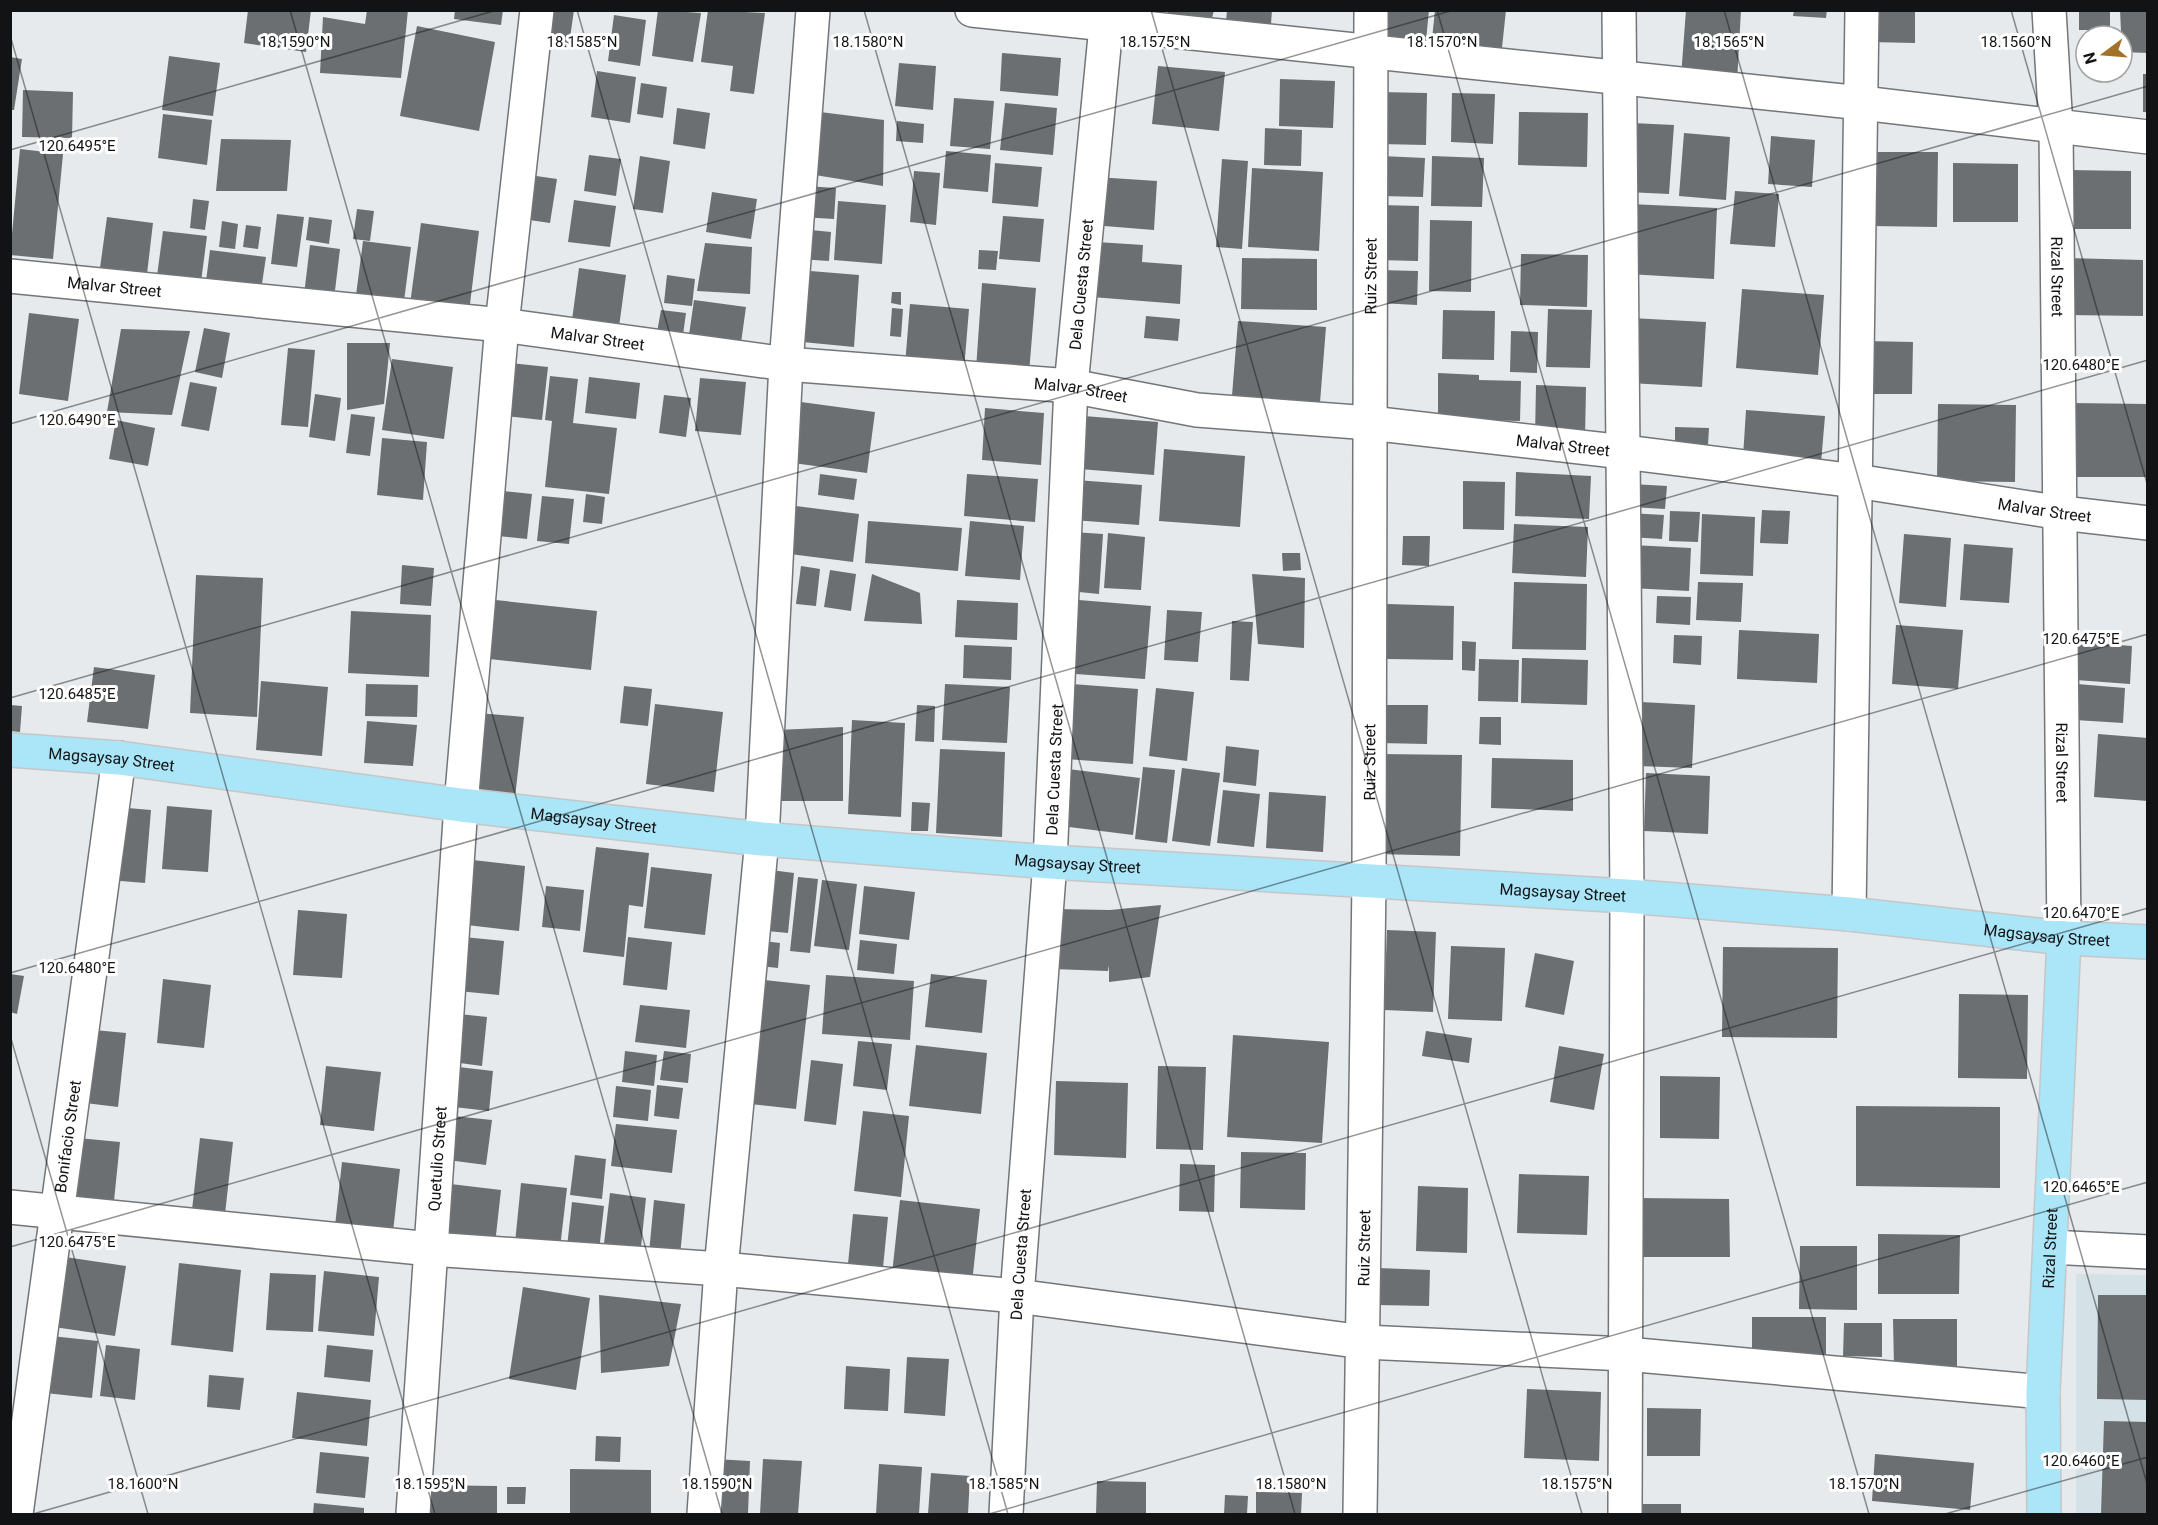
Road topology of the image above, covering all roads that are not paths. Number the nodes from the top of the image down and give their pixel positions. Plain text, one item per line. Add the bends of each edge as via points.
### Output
1 (537, 10) edge
2 (813, 10) edge
3 (972, 10) edge
4 (1371, 10) edge
5 (1619, 10) edge
6 (1862, 10) edge
7 (2049, 10) edge
8 (1106, 26) junction
9 (1369, 53) junction
10 (1621, 77) junction
11 (1862, 103) junction
12 (2056, 128) junction
13 (2148, 137) edge
14 (10, 276) edge
15 (502, 324) junction
16 (786, 364) junction
17 (1071, 386) junction
18 (1370, 423) junction
19 (1624, 452) junction
20 (1856, 481) junction
21 (2062, 513) junction
22 (2148, 523) edge
23 (10, 750) edge
24 (119, 758) junction
25 (461, 805) junction
26 (762, 839) junction
27 (1050, 862) junction
28 (1370, 882) junction
29 (1627, 896) junction
30 (1849, 914) junction
31 (2064, 938) junction
32 (2148, 942) edge
33 (10, 1207) edge
34 (58, 1212) junction
35 (2050, 1247) junction
36 (431, 1249) junction
37 (2148, 1252) edge
38 (721, 1269) junction
39 (1017, 1296) junction
40 (1364, 1342) junction
41 (1626, 1354) junction
42 (2043, 1392) junction
43 (16, 1515) edge
44 (412, 1515) edge
45 (704, 1515) edge
46 (1006, 1515) edge
47 (1360, 1515) edge
48 (1625, 1515) edge
49 (2044, 1515) edge

1 - 15 street, Quetulio Street
2 - 16 street
3 - 8 street
4 - 9 street, Ruiz Street
5 - 10 street
6 - 11 street
7 - 12 street, Rizal Street
8 - 9 street
8 - 17 street, Dela Cuesta Street
9 - 10 street
9 - 18 street, Ruiz Street
10 - 11 street
10 - 19 street
11 - 12 street
11 - 20 street
12 - 13 street
12 - 21 street, Rizal Street
14 - 15 street, Malvar Street
15 - 16 street, Malvar Street
15 - 25 street, Quetulio Street
16 - 17 street, Malvar Street
16 - 26 street
17 - 18 street, Malvar Street via 1197,410
17 - 27 street, Dela Cuesta Street
18 - 19 street, Malvar Street
18 - 28 street, Ruiz Street
19 - 20 street, Malvar Street
19 - 29 street
20 - 21 street, Malvar Street
20 - 30 street
21 - 22 street, Malvar Street
21 - 31 street, Rizal Street
23 - 24 main road, Magsaysay Street
24 - 25 main road, Magsaysay Street
24 - 34 street, Bonifacio Street
25 - 26 main road, Magsaysay Street
25 - 36 street, Quetulio Street
26 - 27 main road, Magsaysay Street
26 - 38 street
27 - 28 main road, Magsaysay Street
27 - 39 street, Dela Cuesta Street
28 - 29 main road, Magsaysay Street
28 - 40 street, Ruiz Street
29 - 30 main road, Magsaysay Street
29 - 41 street
30 - 31 main road, Magsaysay Street
31 - 32 main road, Magsaysay Street
31 - 35 main road, Rizal Street
33 - 34 street
34 - 36 street
34 - 43 street, Bonifacio Street
35 - 37 street
35 - 42 main road, Rizal Street
36 - 38 street
36 - 44 street, Quetulio Street
38 - 39 street
38 - 45 street
39 - 40 street
39 - 46 street, Dela Cuesta Street
40 - 41 street
40 - 47 street, Ruiz Street
41 - 42 street
41 - 48 street
42 - 49 main road, Rizal Street

